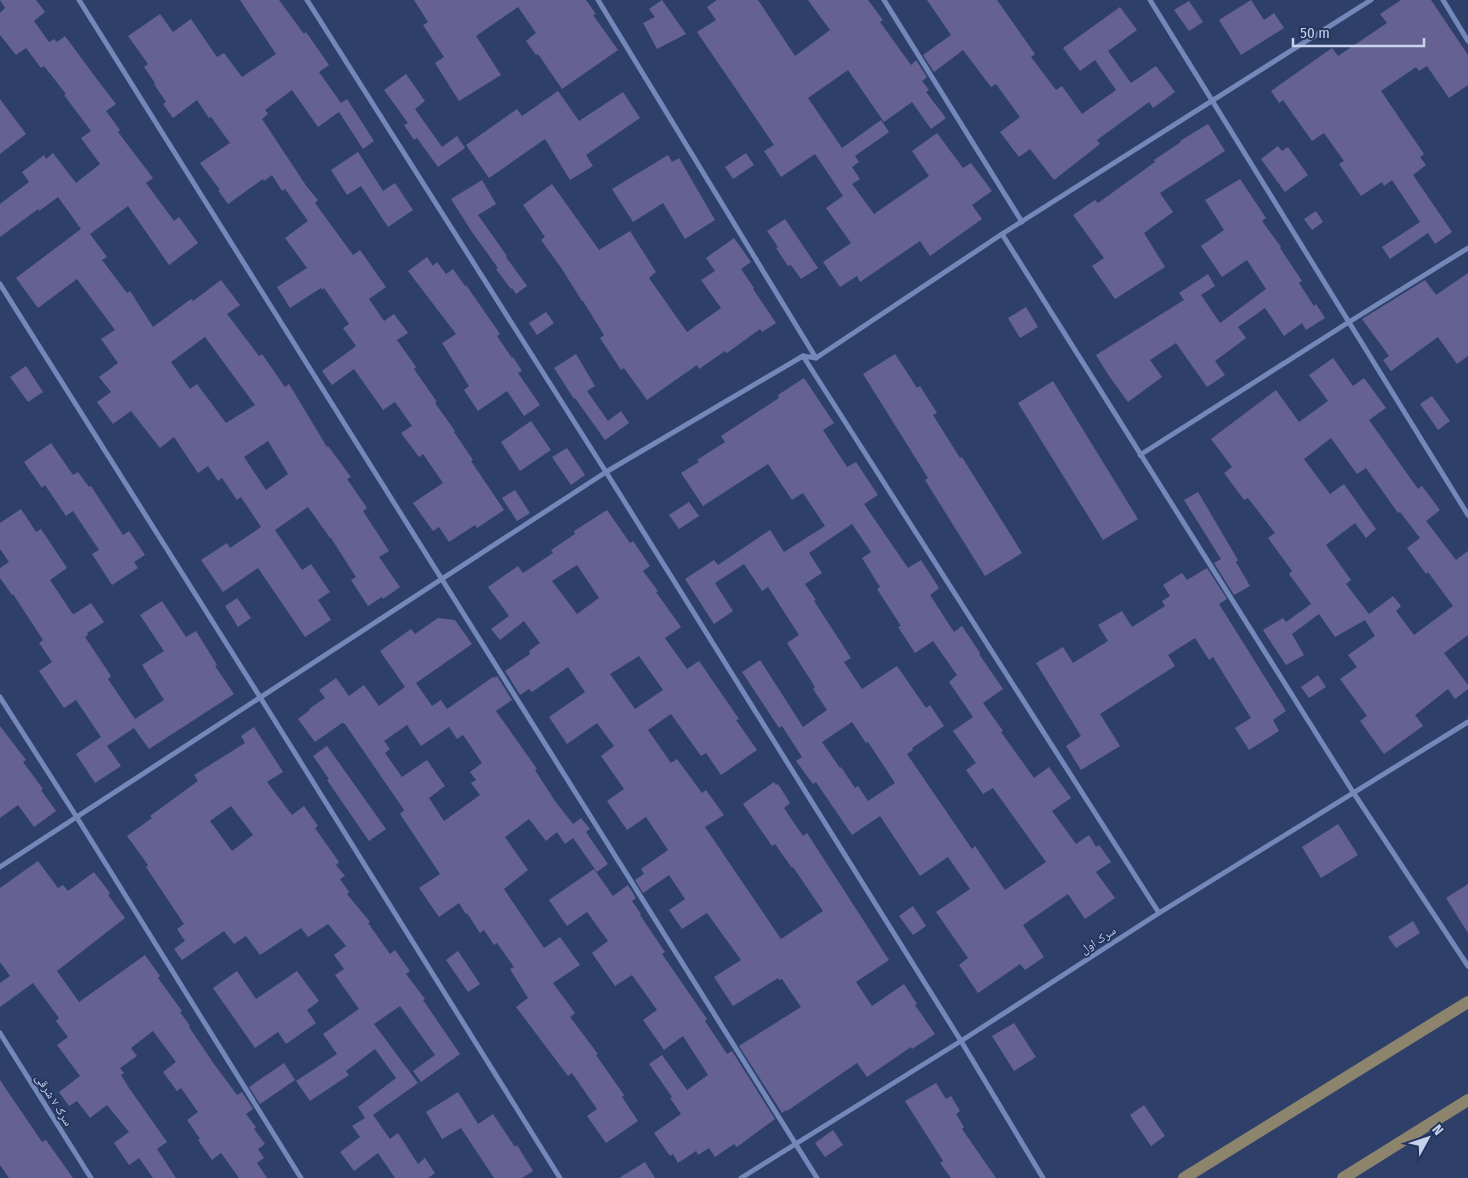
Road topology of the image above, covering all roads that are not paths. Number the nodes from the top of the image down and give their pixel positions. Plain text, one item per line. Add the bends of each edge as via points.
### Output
1 (79, 0) edge
2 (307, 0) edge
3 (598, 0) edge
4 (884, 0) edge
5 (1150, 0) edge
6 (1371, 0) edge
7 (1443, 0) edge
8 (1361, 3) edge
9 (1468, 41) edge
10 (1212, 100) junction
11 (1022, 222) junction
12 (1002, 234) junction
13 (1468, 248) edge
14 (0, 284) edge
15 (1349, 322) junction
16 (803, 356) junction
17 (816, 358) junction
18 (1140, 455) junction
19 (606, 472) junction
20 (1468, 515) edge
21 (442, 580) junction
22 (0, 697) edge
23 (260, 697) junction
24 (1468, 722) edge
25 (1353, 792) junction
26 (76, 816) junction
27 (0, 866) edge
28 (1159, 913) junction
29 (1468, 966) edge
30 (1468, 1002) edge
31 (0, 1032) edge
32 (961, 1041) junction
33 (1468, 1100) edge
34 (797, 1144) junction
35 (91, 1178) edge
36 (301, 1178) edge
37 (560, 1178) edge
38 (741, 1178) edge
39 (817, 1178) edge
40 (1043, 1178) edge
41 (1184, 1178) edge
42 (1343, 1178) edge

1 - 21 street
2 - 19 street
3 - 17 street
4 - 11 street
5 - 10 street
6 - 8 street
7 - 9 street
8 - 10 street
10 - 11 street
10 - 15 street
11 - 12 street
12 - 17 street
12 - 18 street
13 - 15 street
14 - 23 street
15 - 18 street
15 - 20 street
16 - 17 street
16 - 19 street
16 - 28 street
18 - 25 street
19 - 21 street
19 - 32 street
21 - 23 street
21 - 34 street
22 - 26 street
23 - 26 street
23 - 37 street
24 - 25 street, سرک‌ اول
25 - 28 street, سرک‌ اول
25 - 29 street
26 - 27 street
26 - 36 street
28 - 32 street, سرک‌ اول
30 - 41 main road
31 - 35 street, سرک ۷ شرقی
32 - 34 street, سرک‌ اول
32 - 40 street
33 - 42 main road
34 - 38 street, سرک‌ اول
34 - 39 street

